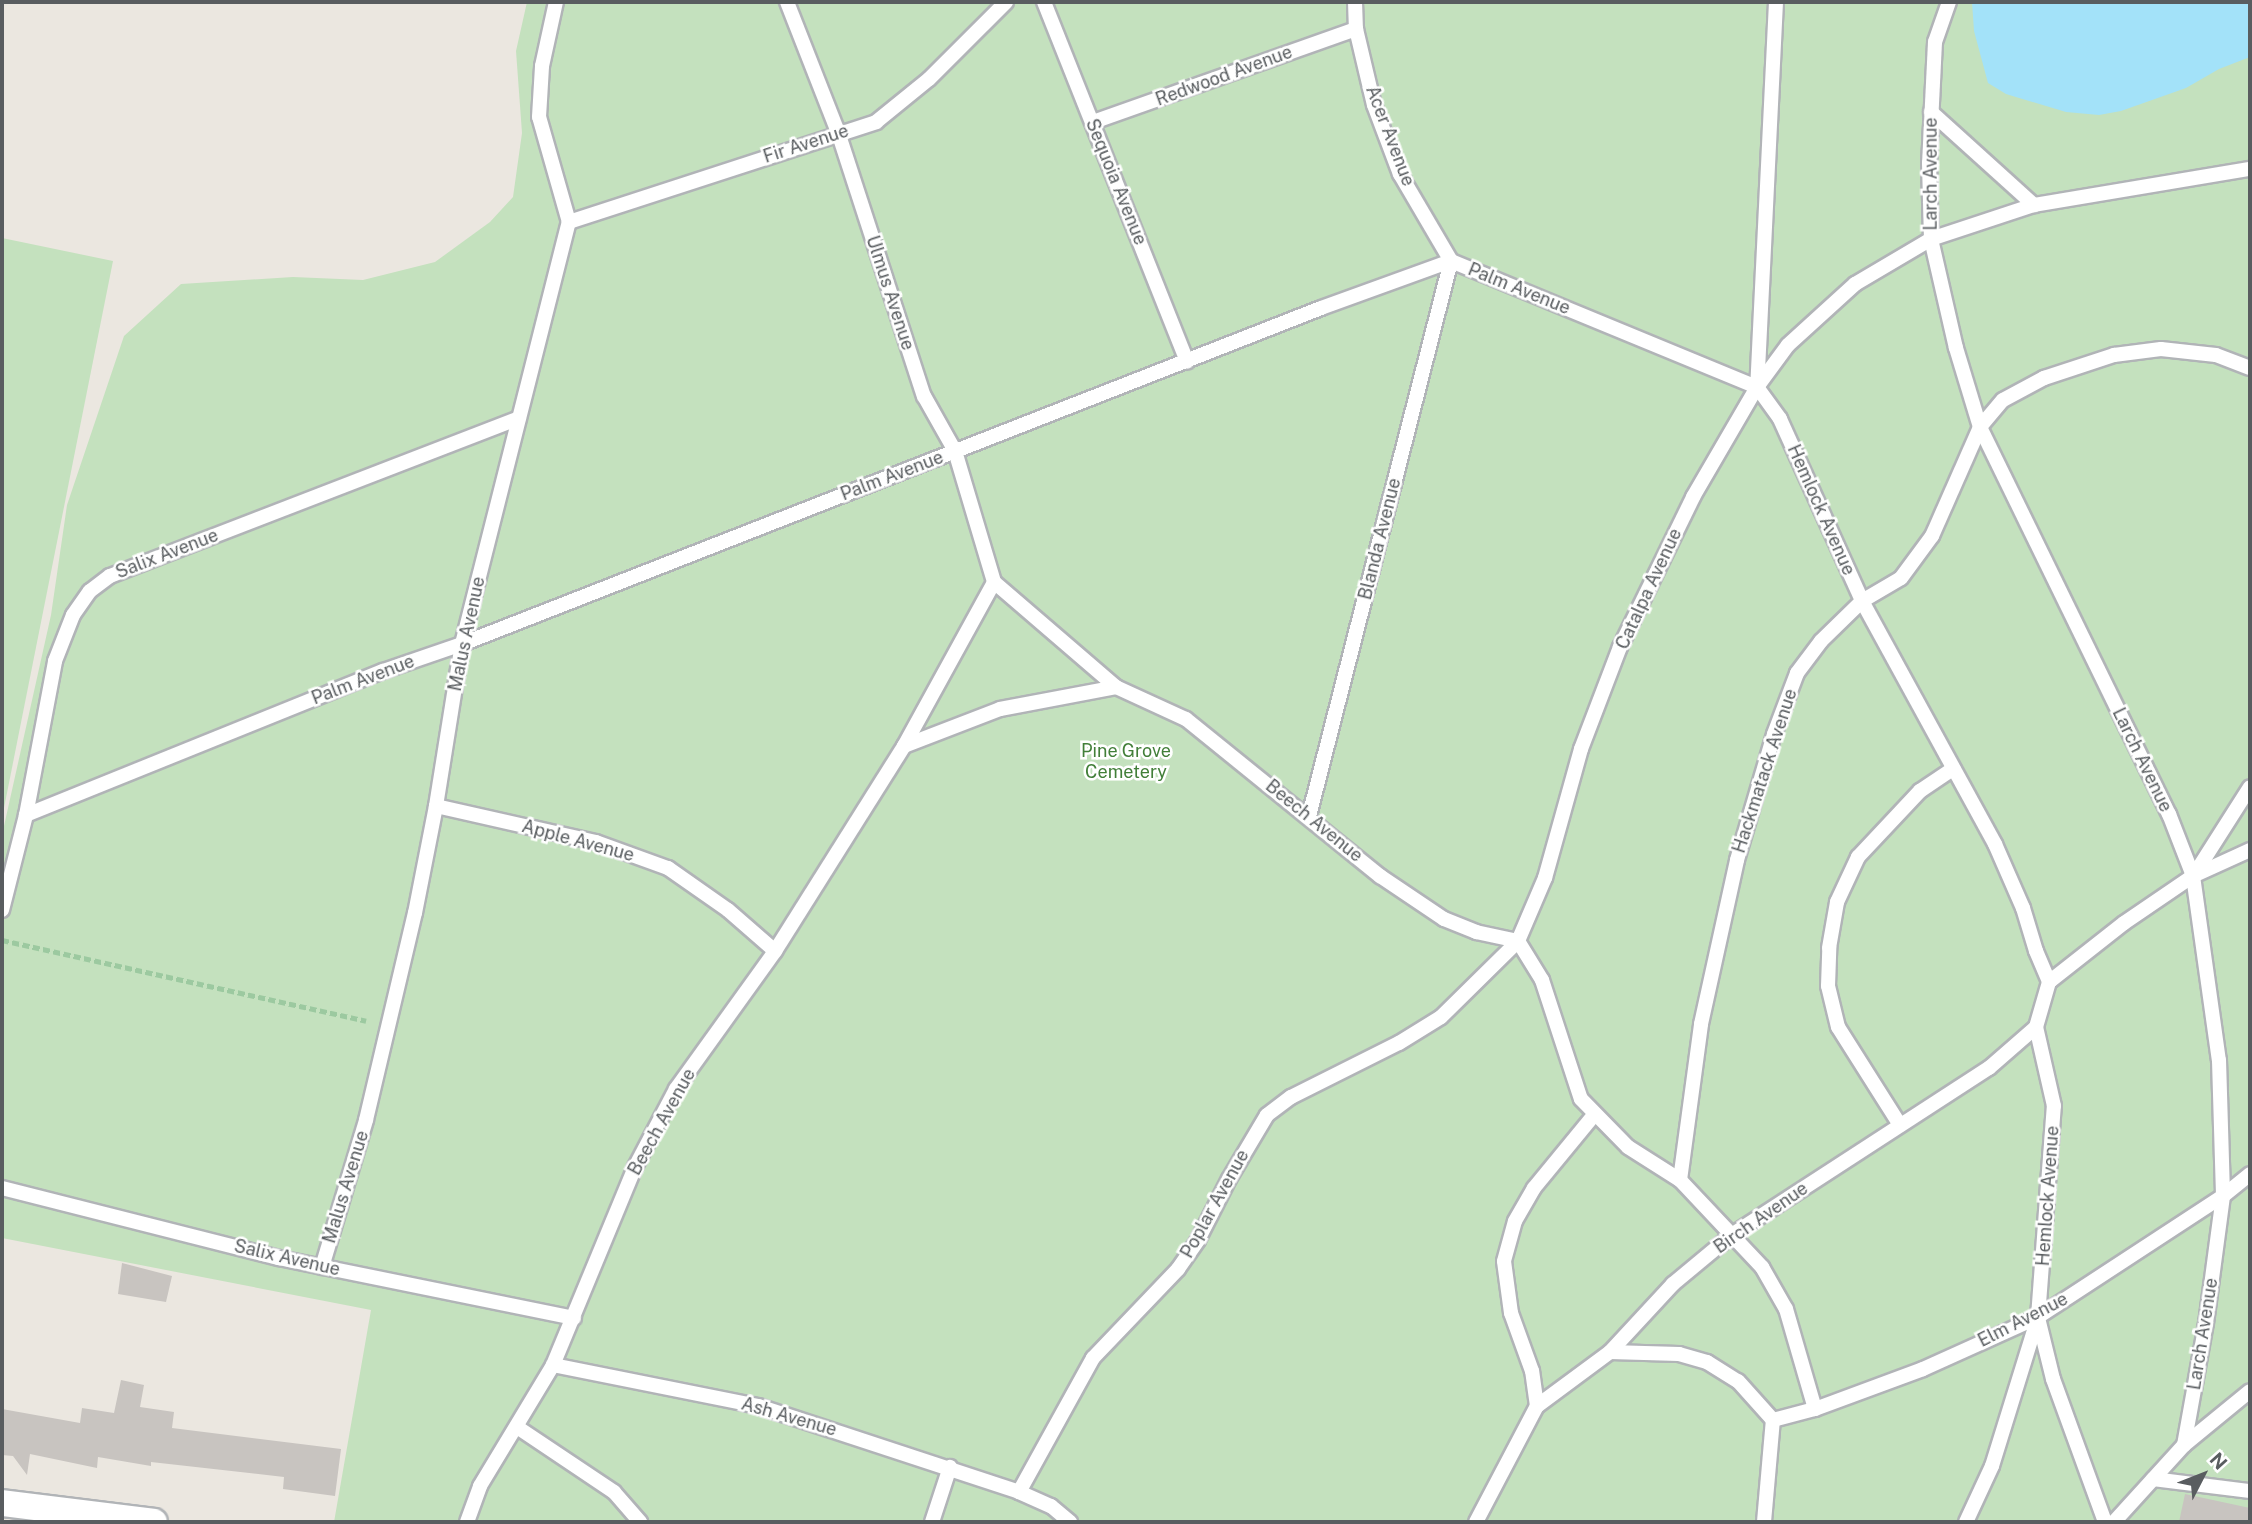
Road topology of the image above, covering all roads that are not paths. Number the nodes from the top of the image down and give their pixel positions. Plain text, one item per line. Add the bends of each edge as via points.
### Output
1 (556, 2) edge
2 (787, 2) edge
3 (1006, 2) edge
4 (1044, 2) edge
5 (1355, 2) edge
6 (1776, 2) edge
7 (1949, 2) edge
8 (1356, 29) junction
9 (1930, 111) junction
10 (1093, 122) junction
11 (838, 132) junction
12 (2250, 169) edge
13 (2034, 205) junction
14 (569, 222) junction
15 (1931, 239) junction
16 (1451, 261) junction
17 (1187, 362) junction
18 (2250, 368) edge
19 (1757, 387) junction
20 (519, 418) junction
21 (1980, 427) junction
22 (955, 451) junction
23 (994, 582) junction
24 (1862, 601) junction
25 (462, 644) junction
26 (1116, 687) junction
27 (904, 746) junction
28 (1953, 769) junction
29 (2250, 788) edge
30 (436, 806) junction
31 (26, 815) junction
32 (1309, 816) junction
33 (2250, 850) edge
34 (2193, 876) junction
35 (2, 910) edge
36 (1517, 941) junction
37 (775, 951) junction
38 (2049, 982) junction
39 (2036, 1027) junction
40 (1594, 1115) junction
41 (1900, 1125) junction
42 (2250, 1174) edge
43 (1680, 1180) junction
44 (2, 1188) edge
45 (2223, 1196) junction
46 (1732, 1234) junction
47 (322, 1267) junction
48 (2038, 1317) junction
49 (574, 1318) junction
50 (1610, 1352) junction
51 (553, 1365) junction
52 (2250, 1391) edge
53 (1537, 1406) junction
54 (1815, 1409) junction
55 (1773, 1420) junction
56 (517, 1427) junction
57 (2184, 1445) junction
58 (950, 1467) junction
59 (2153, 1479) junction
60 (2250, 1490) edge
61 (1019, 1492) junction
62 (2, 1503) edge
63 (154, 1522) edge
64 (467, 1522) edge
65 (640, 1522) edge
66 (932, 1522) edge
67 (1070, 1522) edge
68 (1476, 1522) edge
69 (1765, 1522) edge
70 (1966, 1522) edge
71 (2105, 1522) edge
72 (2114, 1522) edge

1 - 14 lane via 542,66 539,117
2 - 11 lane, Ulmus Avenue
3 - 11 lane, Fir Avenue via 905,101 876,122
4 - 10 lane, Sequoia Avenue
5 - 8 lane, Acer Avenue
6 - 19 lane
7 - 9 lane, Larch Avenue via 1935,42
8 - 10 lane, Redwood Avenue
8 - 16 lane, Acer Avenue via 1374,105 1400,174
9 - 13 lane
9 - 15 lane, Larch Avenue
10 - 17 lane, Sequoia Avenue
11 - 14 lane, Fir Avenue
11 - 22 lane, Ulmus Avenue via 924,396
12 - 13 lane, Catalpa Avenue
13 - 15 lane, Catalpa Avenue
14 - 20 lane, Malus Avenue
15 - 19 lane, Catalpa Avenue via 1855,285 1788,345
15 - 21 lane, Larch Avenue
16 - 17 lane, Palm Avenue
16 - 19 lane, Palm Avenue
16 - 32 lane, Blanda Avenue
17 - 22 lane, Palm Avenue
18 - 21 lane, Hackmatack Avenue via 2216,355 2161,349 2114,355 2044,378 2003,400
19 - 24 lane, Hemlock Avenue via 1780,419
19 - 36 lane, Catalpa Avenue via 1693,497 1620,647 1581,750 1545,878
20 - 25 lane, Malus Avenue
20 - 31 lane, Salix Avenue via 110,576 90,591 74,615 55,661
21 - 24 lane, Hackmatack Avenue via 1932,536 1900,578
21 - 34 lane, Larch Avenue via 2169,814
22 - 23 lane, Ulmus Avenue
22 - 25 lane, Palm Avenue
23 - 26 lane, Beech Avenue
23 - 27 lane, Beech Avenue
24 - 28 lane, Hemlock Avenue
24 - 43 lane, Hackmatack Avenue via 1821,641 1797,673 1774,734 1737,860 1701,1024
25 - 30 lane, Malus Avenue
25 - 31 lane, Palm Avenue via 383,671
26 - 27 lane via 1000,709
26 - 32 lane, Beech Avenue via 1186,719
27 - 37 lane, Beech Avenue
28 - 38 lane, Hemlock Avenue via 2012,882
28 - 41 lane via 1920,791 1857,857 1837,902 1829,948 1828,986 1838,1027
29 - 34 lane
30 - 37 lane, Apple Avenue via 596,842 668,868 729,910
30 - 47 lane, Malus Avenue via 360,1145
31 - 35 lane, Salix Avenue
32 - 36 lane, Beech Avenue via 1380,876 1444,919
33 - 34 lane
34 - 38 lane
34 - 45 lane, Larch Avenue via 2219,1060
36 - 40 lane via 1542,980 1581,1099
36 - 61 lane, Poplar Avenue via 1441,1017 1291,1097 1267,1115 1178,1269 1093,1358
37 - 49 lane, Beech Avenue via 676,1089 635,1167
38 - 39 lane
39 - 41 lane, Birch Avenue via 1989,1068
39 - 48 lane, Hemlock Avenue via 2054,1106
40 - 43 lane via 1628,1147
40 - 53 lane via 1535,1188 1515,1221 1504,1261 1511,1313 1532,1371
41 - 46 lane, Birch Avenue
42 - 45 lane, Elm Avenue
43 - 46 lane
44 - 47 lane, Salix Avenue
45 - 48 lane, Elm Avenue
45 - 57 lane, Larch Avenue
46 - 50 lane, Birch Avenue via 1673,1284
46 - 54 lane via 1762,1267 1786,1309
47 - 49 lane, Salix Avenue
48 - 54 lane, Elm Avenue via 1923,1369
48 - 70 lane, Hemlock Avenue via 1992,1466
48 - 71 lane via 2062,1404
49 - 51 lane, Beech Avenue
50 - 53 lane, Birch Avenue
50 - 55 lane via 1679,1354 1707,1362 1738,1381
51 - 56 lane, Beech Avenue
51 - 58 lane, Ash Avenue via 758,1406
52 - 57 lane
53 - 68 lane, Birch Avenue
54 - 55 lane, Elm Avenue
55 - 69 lane
56 - 64 lane, Beech Avenue via 480,1486
56 - 65 lane via 614,1492
57 - 59 lane
58 - 61 lane, Ash Avenue
58 - 66 lane
59 - 60 lane
59 - 72 lane
61 - 67 lane via 1051,1506
62 - 63 street

